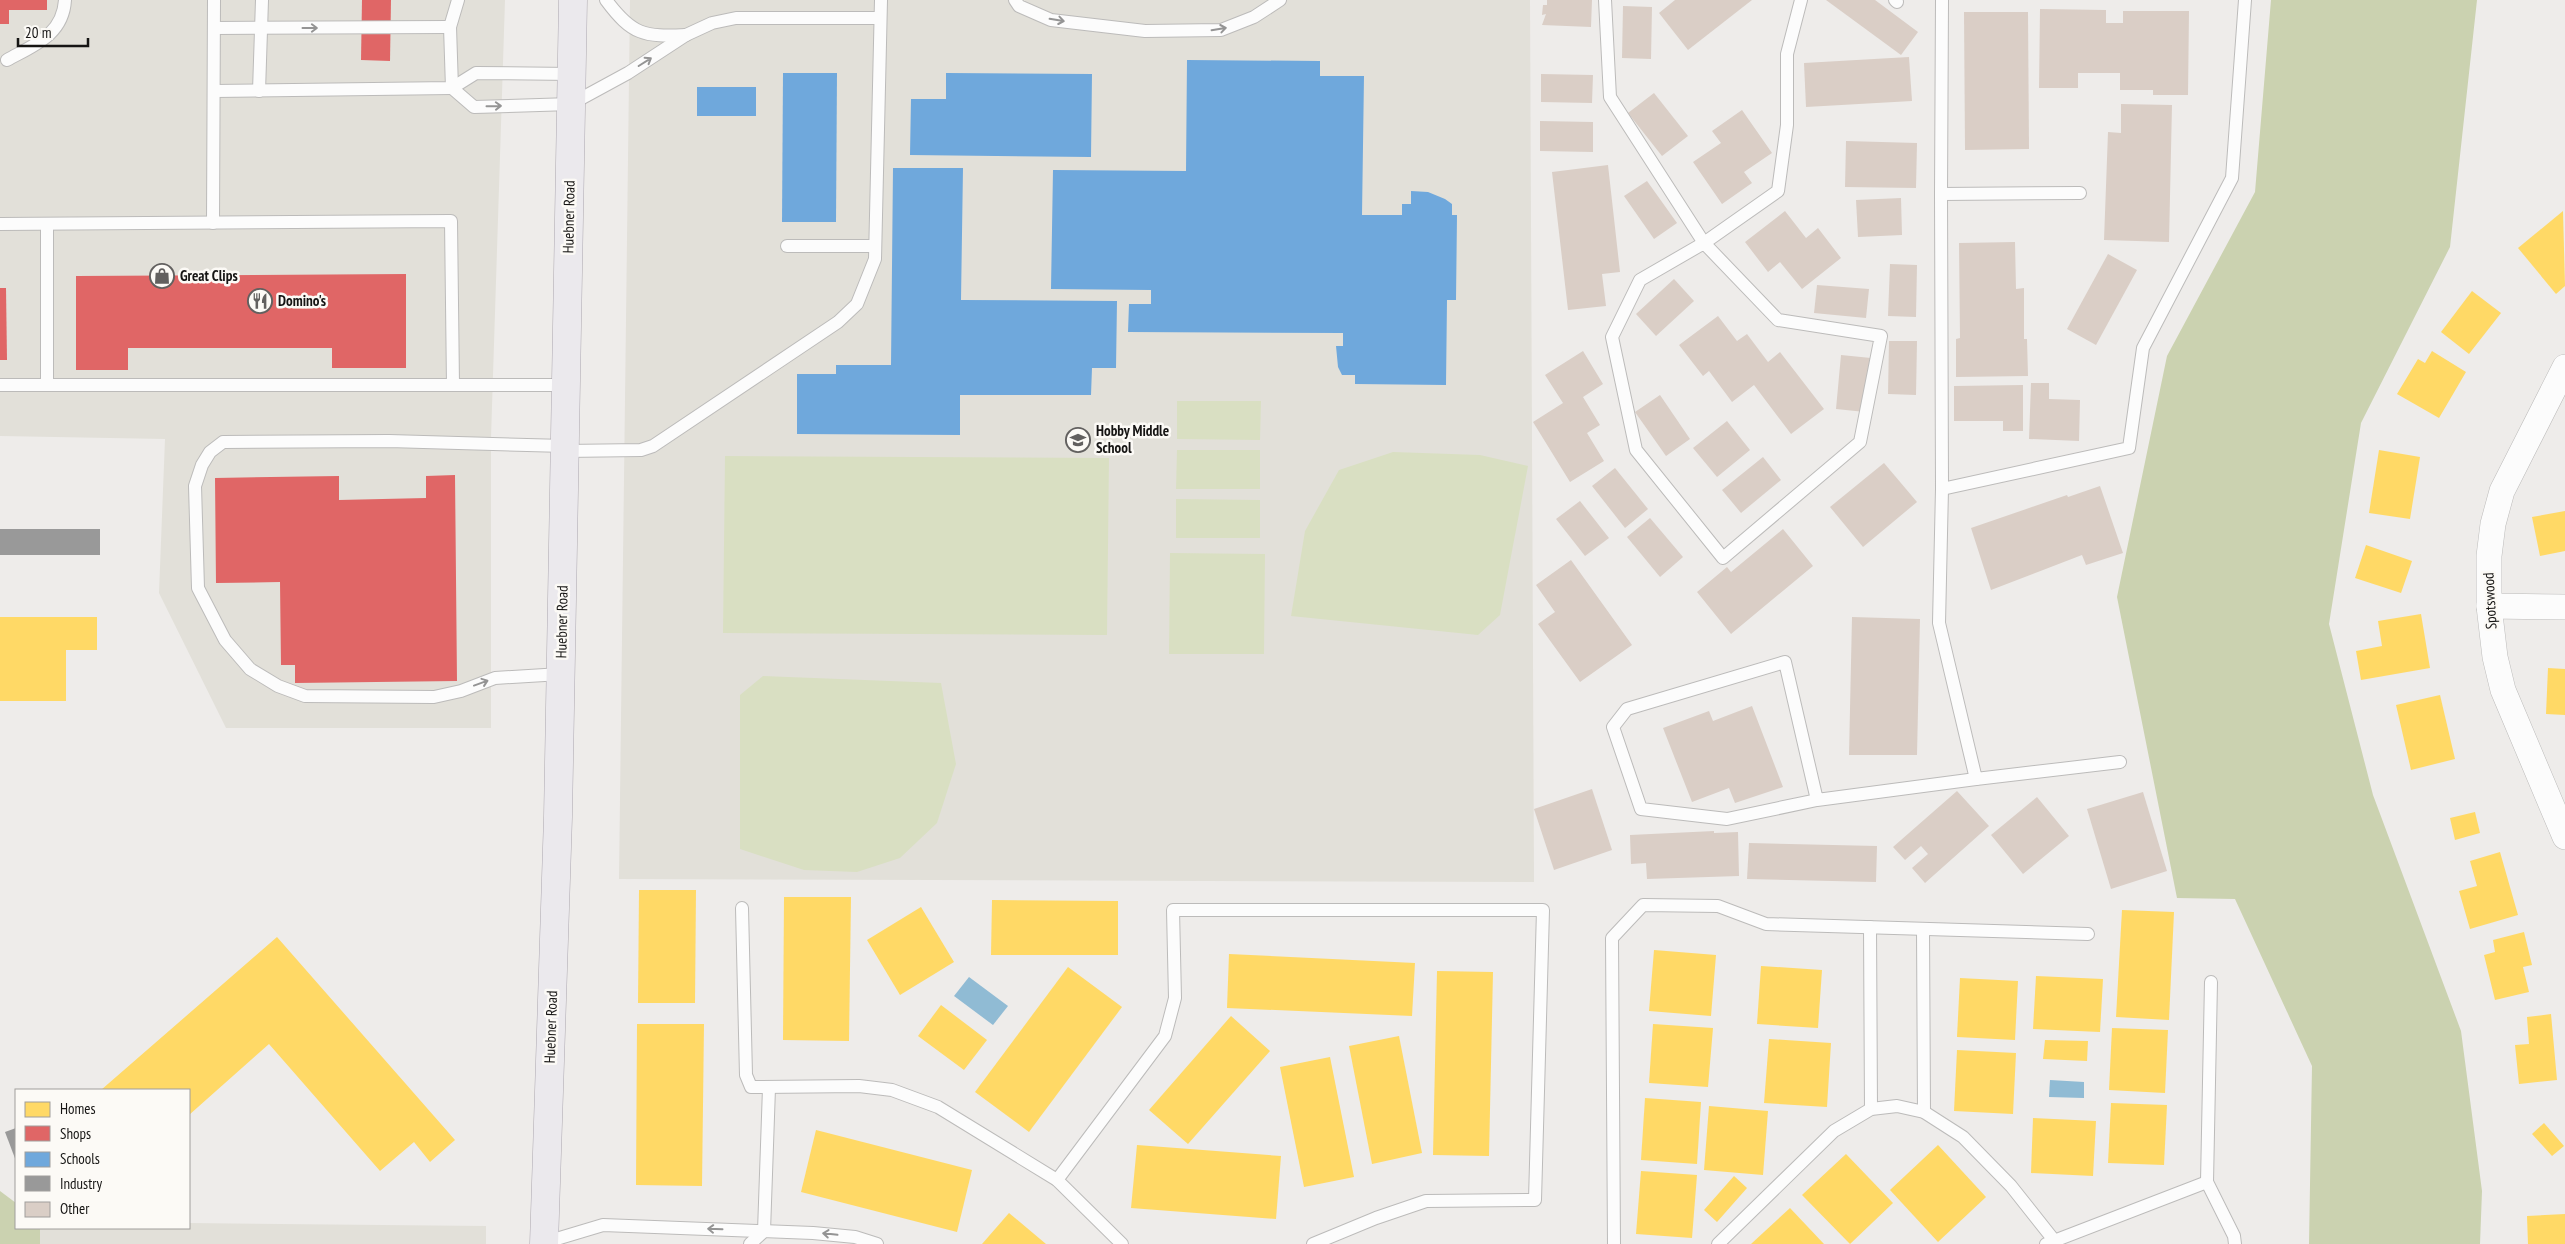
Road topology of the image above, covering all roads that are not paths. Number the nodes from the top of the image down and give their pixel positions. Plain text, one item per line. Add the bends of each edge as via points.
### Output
1 (65, 0) edge
2 (214, 0) edge
3 (262, 0) edge
4 (458, 0) edge
5 (573, 0) edge
6 (606, 0) edge
7 (881, 0) edge
8 (1015, 0) edge
9 (1280, 0) edge
10 (1605, 0) edge
11 (1801, 0) edge
12 (1942, 0) edge
13 (2244, 0) edge
14 (880, 18) junction
15 (450, 27) junction
16 (214, 28) junction
17 (262, 28) junction
18 (686, 35) junction
19 (7, 60) dead end
20 (572, 74) junction
21 (452, 88) junction
22 (215, 91) junction
23 (259, 91) junction
24 (571, 104) junction
25 (2080, 193) dead end
26 (1941, 194) junction
27 (213, 223) junction
28 (0, 224) edge
29 (47, 224) junction
30 (1704, 243) junction
31 (788, 246) dead end
32 (875, 246) junction
33 (2565, 367) edge
34 (0, 385) edge
35 (47, 385) junction
36 (453, 385) junction
37 (566, 385) junction
38 (565, 448) junction
39 (1942, 488) junction
40 (2489, 606) junction
41 (2565, 607) edge
42 (561, 674) junction
43 (2120, 762) dead end
44 (1976, 779) junction
45 (1817, 800) junction
46 (2565, 837) edge
47 (742, 908) dead end
48 (1870, 927) junction
49 (1923, 929) junction
50 (2088, 934) dead end
51 (2211, 982) dead end
52 (769, 1088) junction
53 (1870, 1109) junction
54 (1924, 1112) junction
55 (1057, 1180) junction
56 (2207, 1182) junction
57 (764, 1231) junction
58 (2053, 1243) edge
59 (543, 1244) edge
60 (750, 1244) edge
61 (877, 1244) edge
62 (1122, 1244) edge
63 (1313, 1244) edge
64 (1614, 1244) edge
65 (1718, 1244) edge
66 (2235, 1244) edge

1 - 19 lane via 60,25 39,43
2 - 16 lane
3 - 17 lane
4 - 15 lane
5 - 20 main road, Huebner Road
6 - 18 lane via 631,28 654,36
7 - 14 lane
8 -> 9 lane via 1019,6 1051,20 1145,31 1221,30 1254,17
10 - 30 lane via 1610,97
11 - 30 lane via 1787,54 1787,125 1778,191
12 - 26 lane
13 - 39 lane via 2232,178 2143,348 2129,448
14 - 18 lane via 736,18 712,23
14 - 32 lane
17 -> 15 lane
15 - 21 lane
16 - 17 lane
16 - 22 lane
17 - 23 lane
24 -> 18 lane via 628,73
20 - 21 lane via 476,73
20 - 24 main road, Huebner Road
21 - 23 lane
21 -> 24 lane via 474,107
22 - 23 lane
22 - 27 lane
24 - 37 main road, Huebner Road
25 - 26 lane
26 - 39 lane
27 - 29 lane
27 - 36 lane via 451,221
28 - 29 lane
29 - 35 lane
30 - 30 lane via 1640,280 1612,337 1636,450 1723,558 1860,442 1881,336 1778,320
31 - 32 lane
32 - 38 lane via 875,259 857,304 838,322 669,437 641,450
33 - 40 street, Spotswood via 2502,491 2489,556
34 - 35 lane
35 - 36 lane
36 - 37 lane
37 - 38 main road, Huebner Road
38 - 42 main road, Huebner Road
38 -> 42 lane via 389,440 223,442 210,452 195,486 198,588 225,640 250,669 278,686 305,696 434,697 495,678
39 - 44 lane via 1938,623
40 - 41 street
40 - 46 street, Spotswood via 2494,657 2503,690
42 - 59 main road, Huebner Road
43 - 44 lane
44 - 45 lane
45 - 45 lane via 1786,662 1627,708 1612,727 1641,809 1727,819
47 - 52 lane via 746,1074 751,1087
48 - 49 lane
48 - 53 lane
48 - 64 lane via 1766,924 1718,906 1643,905 1612,938
49 - 50 lane
49 - 54 lane
51 - 56 lane
52 - 55 lane via 859,1086 892,1090 938,1107
52 - 57 lane
53 - 54 lane via 1897,1106
53 - 65 lane via 1834,1132
54 - 58 lane via 1964,1137 2011,1186
55 - 62 lane
55 - 63 lane via 1165,1036 1175,998 1173,910 1543,910 1535,1200 1426,1202
56 - 58 lane
56 - 66 lane
57 -> 59 lane via 603,1225
57 - 60 lane
61 -> 57 lane via 855,1237

